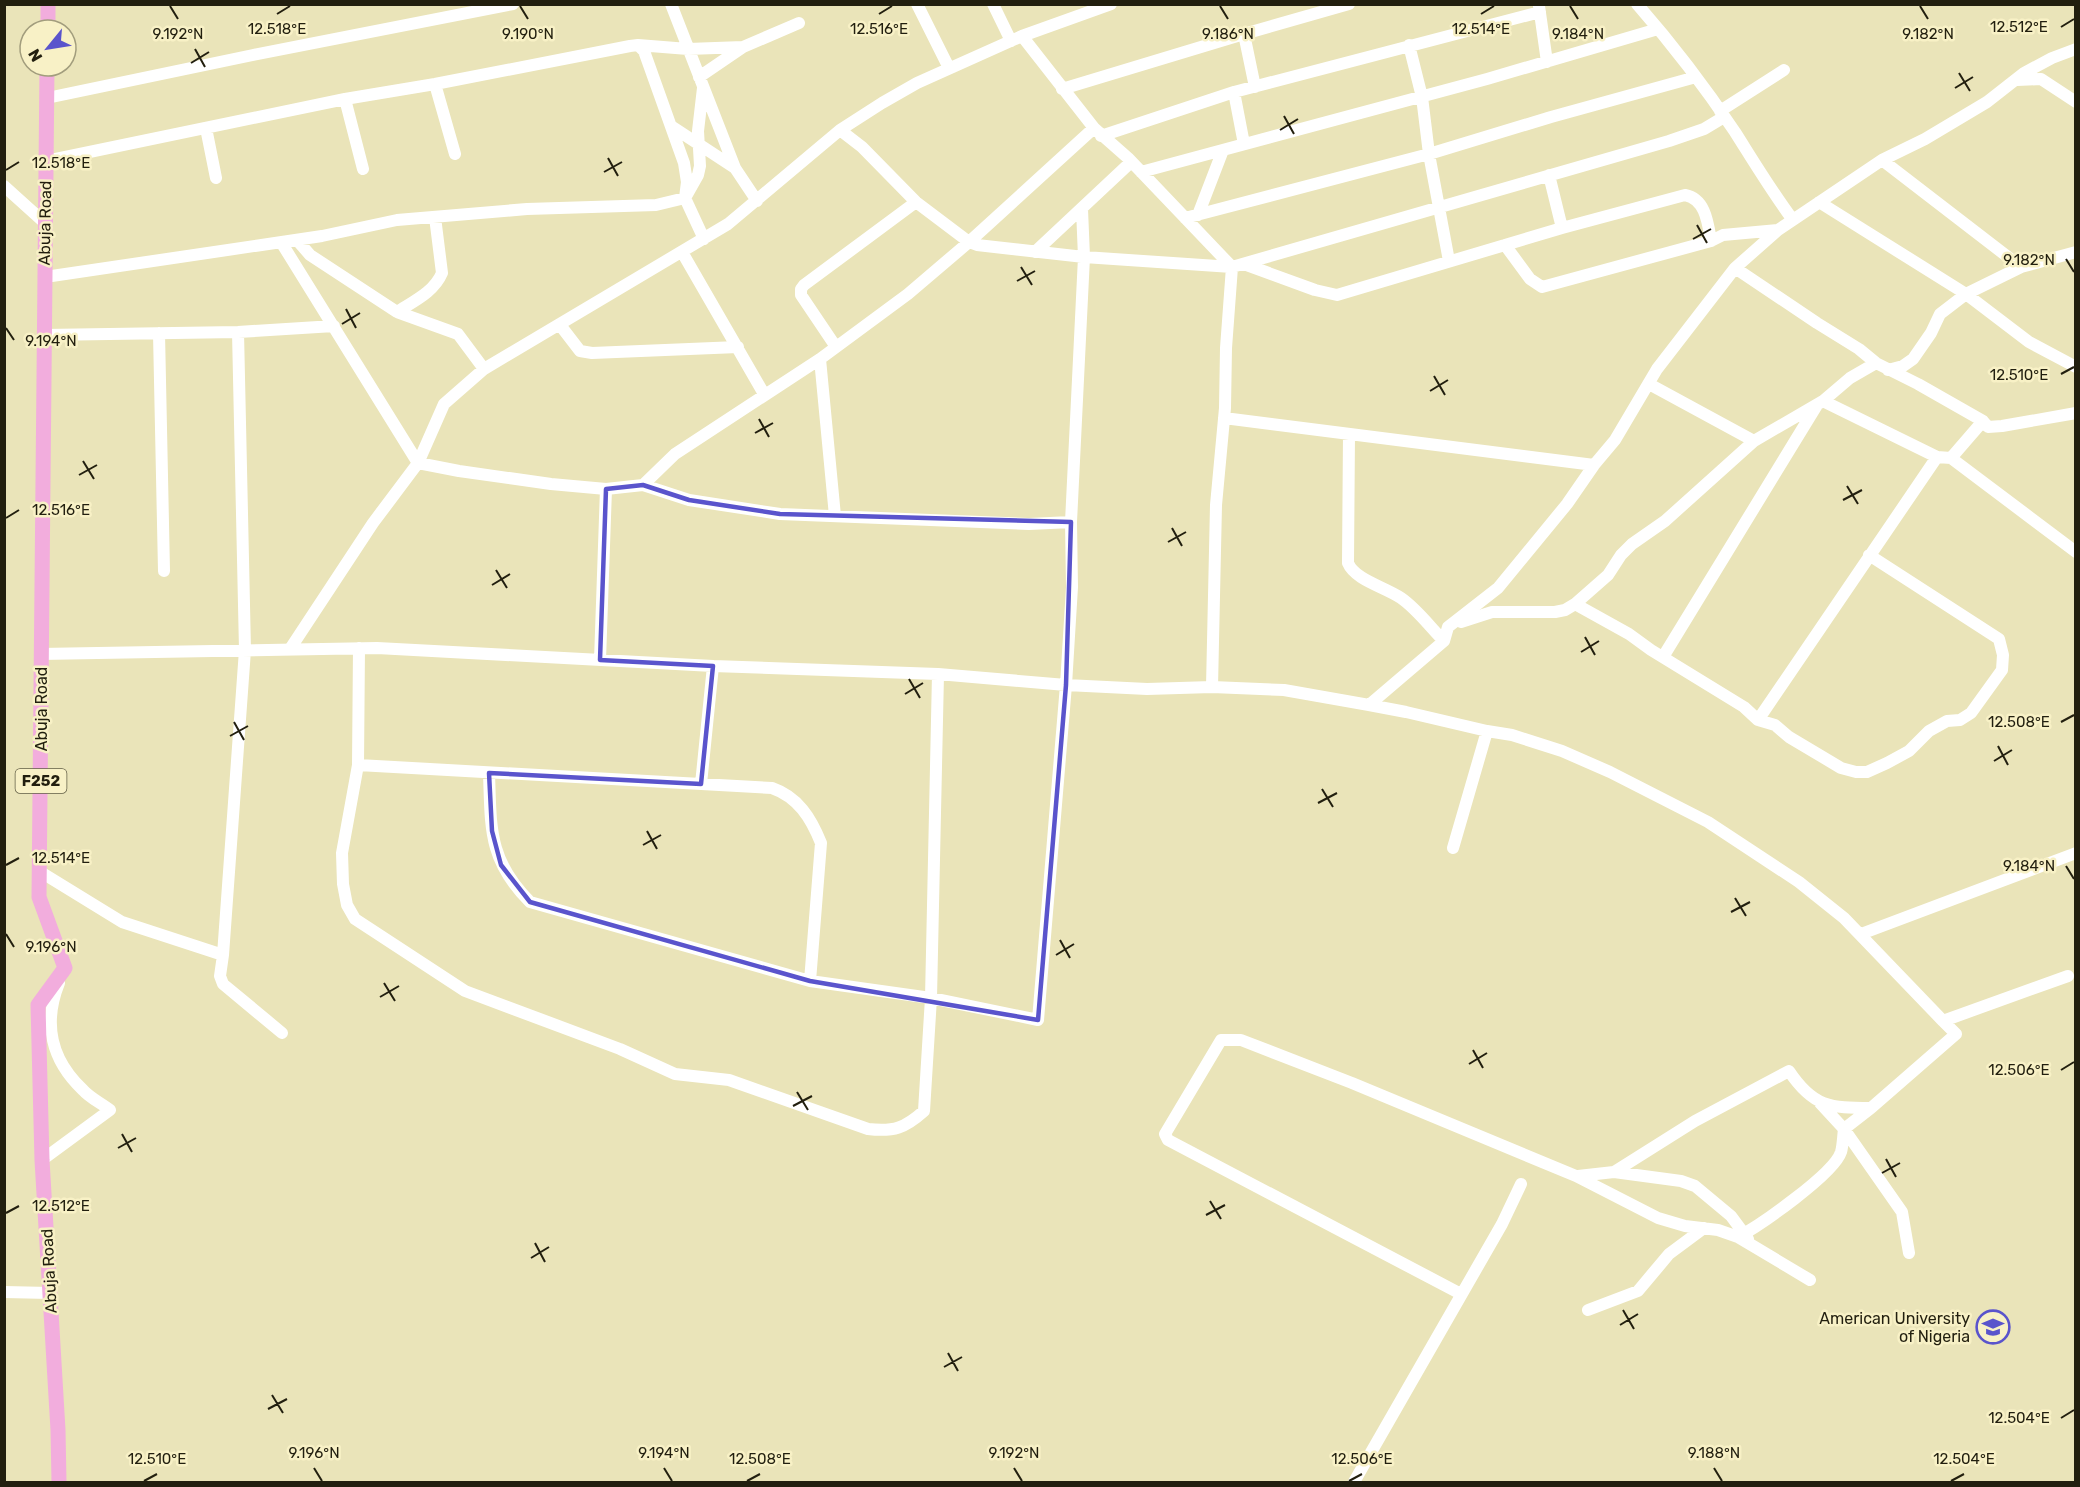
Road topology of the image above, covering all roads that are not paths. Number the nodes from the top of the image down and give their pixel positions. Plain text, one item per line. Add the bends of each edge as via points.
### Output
1 (513, 4) edge
2 (671, 4) edge
3 (917, 4) edge
4 (993, 4) edge
5 (1111, 4) edge
6 (1349, 4) edge
7 (1637, 4) edge
8 (1540, 8) edge
9 (799, 23) dead end
10 (1658, 28) junction
11 (1244, 34) junction
12 (1016, 38) junction
13 (638, 45) junction
14 (1409, 45) junction
15 (743, 47) junction
16 (2076, 48) edge
17 (688, 49) junction
18 (1547, 62) junction
19 (949, 68) junction
20 (1784, 70) dead end
21 (1696, 77) junction
22 (47, 78) edge
23 (2017, 80) junction
24 (701, 82) junction
25 (435, 84) junction
26 (1255, 87) junction
27 (1062, 89) junction
28 (1233, 92) junction
29 (1422, 97) junction
30 (47, 98) junction
31 (345, 99) junction
32 (2076, 102) edge
33 (1722, 114) junction
34 (671, 126) junction
35 (206, 128) junction
36 (840, 130) junction
37 (1097, 132) junction
38 (1244, 144) junction
39 (698, 145) junction
40 (1223, 150) junction
41 (455, 154) dead end
42 (1429, 154) junction
43 (1882, 160) junction
44 (46, 161) junction
45 (1131, 162) junction
46 (735, 168) junction
47 (363, 169) dead end
48 (1141, 172) junction
49 (1549, 175) junction
50 (216, 178) dead end
51 (4, 186) edge
52 (684, 198) junction
53 (757, 201) junction
54 (916, 202) junction
55 (1819, 202) junction
56 (1438, 207) junction
57 (1082, 209) junction
58 (1198, 215) junction
59 (435, 217) junction
60 (1185, 218) junction
61 (1793, 220) junction
62 (45, 223) junction
63 (1562, 228) junction
64 (1778, 230) junction
65 (704, 239) junction
66 (297, 240) junction
67 (1712, 241) junction
68 (281, 242) junction
69 (969, 242) junction
70 (1504, 245) junction
71 (682, 252) junction
72 (1035, 252) junction
73 (2076, 252) edge
74 (1084, 257) junction
75 (1449, 261) junction
76 (1244, 264) junction
77 (1232, 267) junction
78 (2021, 267) junction
79 (1735, 268) junction
80 (45, 277) junction
81 (1966, 294) junction
82 (397, 312) junction
83 (560, 325) junction
84 (334, 326) junction
85 (238, 332) junction
86 (159, 333) junction
87 (45, 335) junction
88 (738, 347) junction
89 (836, 347) junction
90 (820, 359) junction
91 (1876, 363) junction
92 (2076, 367) edge
93 (484, 369) junction
94 (1888, 370) junction
95 (1649, 384) junction
96 (764, 394) junction
97 (1820, 402) junction
98 (2076, 413) edge
99 (1224, 418) junction
100 (1983, 421) junction
101 (1348, 434) junction
102 (1755, 441) junction
103 (1937, 457) junction
104 (1951, 458) junction
105 (418, 463) junction
106 (1594, 465) junction
107 (643, 485) junction
108 (606, 489) junction
109 (835, 516) junction
110 (1071, 522) junction
111 (2076, 552) edge
112 (1869, 555) junction
113 (164, 571) dead end
114 (1575, 604) junction
115 (1449, 627) junction
116 (1444, 641) junction
117 (359, 648) junction
118 (290, 649) junction
119 (245, 650) junction
120 (40, 654) junction
121 (1663, 657) junction
122 (600, 660) junction
123 (713, 666) junction
124 (938, 674) junction
125 (1066, 685) junction
126 (1212, 687) junction
127 (1369, 705) junction
128 (1758, 720) junction
129 (1486, 731) junction
130 (358, 765) junction
131 (489, 772) junction
132 (701, 784) junction
133 (1453, 848) dead end
134 (2076, 853) edge
135 (39, 871) junction
136 (1861, 934) junction
137 (223, 955) junction
138 (65, 968) junction
139 (2068, 976) dead end
140 (810, 981) junction
141 (932, 998) junction
142 (1943, 1020) junction
143 (282, 1033) dead end
144 (1819, 1102) junction
145 (1871, 1108) junction
146 (1844, 1129) junction
147 (42, 1160) junction
148 (1614, 1172) junction
149 (1576, 1176) junction
150 (1521, 1185) dead end
151 (1704, 1228) junction
152 (1741, 1235) junction
153 (1909, 1253) dead end
154 (1810, 1280) dead end
155 (4, 1292) edge
156 (50, 1293) junction
157 (1461, 1294) junction
158 (1588, 1310) dead end
159 (58, 1482) edge
160 (1354, 1482) edge

1 - 30 street
2 - 17 street
3 - 19 street
4 - 12 street
5 - 12 street
6 - 11 street
7 - 10 street
8 - 14 street
8 - 18 street
9 - 15 street
10 - 18 street
10 - 21 street
11 - 26 street
11 - 27 street
12 - 19 street
12 - 27 street
13 - 17 street
13 - 25 street
13 - 34 street via 644,51
14 - 26 street
14 - 29 street
15 - 17 street
15 - 24 street
16 - 23 street
17 - 24 street
18 - 29 street
19 - 36 street
20 - 33 street
21 - 33 street
21 - 42 street
22 - 30 main road, Abuja Road / F252
23 - 32 street via 2041,79
23 - 43 street via 1925,139
24 - 39 street
24 - 46 street
25 - 31 street
25 - 41 street
26 - 28 street
27 - 37 street
28 - 37 street
28 - 38 street
29 - 38 street
29 - 42 street
30 - 44 main road, Abuja Road / F252
31 - 35 street
31 - 47 street
33 - 49 street via 1704,129
33 - 61 street
34 - 39 street
34 - 52 street via 684,163
35 - 44 street
35 - 50 street
36 - 53 street
36 - 54 street
37 - 45 street
37 - 69 street
38 - 40 street
39 - 46 street
39 - 52 street via 698,175
40 - 48 street
40 - 58 street
42 - 56 street
42 - 58 street
43 - 55 street
43 - 78 street
44 - 62 main road, Abuja Road / F252
45 - 48 street
45 - 57 street
46 - 53 street
48 - 60 street
49 - 56 street
49 - 63 street
51 - 62 street
52 - 59 street via 656,205 527,208
52 - 65 street
53 - 65 street
54 - 69 street
54 - 89 street via 801,290
55 - 61 street
55 - 81 street
56 - 75 street
56 - 76 street
57 - 72 street
57 - 74 street
58 - 60 street
59 - 66 street via 397,220
59 - 82 street via 442,273 429,292
60 - 77 street
61 - 64 street
62 - 80 main road, Abuja Road / F252
63 - 67 street via 1685,195 1695,199 1704,210
63 - 70 street
64 - 67 street via 1723,236
64 - 79 street
65 - 71 street
66 - 68 street
66 - 82 street via 310,255
67 - 70 street via 1542,287 1530,279
68 - 80 street
68 - 84 street
69 - 72 street
69 - 89 street via 908,294
70 - 75 street
71 - 83 street
71 - 88 street
72 - 74 street
73 - 78 street
74 - 77 street
74 - 110 street
75 - 76 street via 1337,295
76 - 77 street
77 - 99 street
78 - 81 street
79 - 91 street
79 - 95 street
80 - 87 main road, Abuja Road / F252
81 - 92 street via 2029,342
81 - 94 street via 1940,314 1913,359
82 - 93 street via 458,334
83 - 88 street via 580,351 592,353
83 - 93 street
84 - 85 street
84 - 105 street
85 - 86 street
85 - 119 street
86 - 87 street
86 - 113 street
87 - 120 main road, Abuja Road / F252
88 - 96 street
89 - 90 street
90 - 96 street
90 - 109 street
91 - 94 street
91 - 97 street
93 - 105 street via 444,404
94 - 100 street
95 - 102 street
95 - 106 street via 1615,440
96 - 107 street via 675,454
97 - 102 street
97 - 103 street
97 - 121 street
98 - 100 street via 2002,426 1988,427
99 - 101 street
99 - 126 street via 1216,505
100 - 104 street
101 - 106 street
101 - 116 street via 1351,570 1403,599
102 - 114 street via 1632,544 1608,575
103 - 104 street
103 - 112 street
104 - 111 street
105 - 108 street
105 - 118 street via 373,523
106 - 115 street via 1498,588
107 - 108 street
107 - 109 street via 689,500 780,514
108 - 122 street
109 - 110 street via 1029,524
110 - 125 street
112 - 128 street
112 - 128 street via 1999,639 2002,670 1971,713 1929,731 1909,751 1867,771 1841,768 1775,725
114 - 115 street via 1555,612 1492,612
114 - 121 street
115 - 116 street
116 - 127 street
117 - 118 street
117 - 122 street
117 - 130 street
118 - 119 street
119 - 120 street
119 - 137 street
120 - 135 main road, Abuja Road / F252
121 - 128 street via 1744,707
122 - 123 street
123 - 124 street
123 - 132 street
124 - 125 street
124 - 141 street
125 - 126 street
125 - 141 street via 1038,1020
126 - 127 street via 1284,690
127 - 129 street
129 - 133 street
129 - 136 street via 1562,751 1708,822 1799,882
130 - 131 street
130 - 141 street via 342,854 347,905 355,919 465,991 620,1049 675,1074 729,1080 868,1129 887,1131 909,1124 924,1111
131 - 132 street
131 - 140 street via 492,831 501,865 530,902
132 - 140 street via 771,788 788,794 812,822 822,843
134 - 136 street
135 - 137 street via 122,922
135 - 138 main road, Abuja Road / F252 via 39,897
136 - 142 street
137 - 143 street via 222,984
138 - 147 main road, Abuja Road via 38,1005
138 - 147 street via 51,1002 51,1035 62,1066 83,1091 110,1110
139 - 142 street
140 - 141 street
142 - 145 street via 1956,1034
144 - 145 street via 1843,1108
144 - 146 street
144 - 148 street via 1799,1086 1789,1071 1695,1121
145 - 146 street
146 - 152 street via 1841,1153 1829,1168 1789,1203
146 - 153 street via 1902,1212
147 - 156 main road, Abuja Road
148 - 149 street
148 - 152 street via 1695,1186 1731,1216
149 - 151 street via 1658,1218
149 - 157 street via 1241,1040 1221,1040 1165,1134 1168,1140
150 - 157 street
151 - 152 street
151 - 158 street via 1670,1254 1638,1291
152 - 154 street
155 - 156 street
156 - 159 main road, Abuja Road
157 - 160 street

